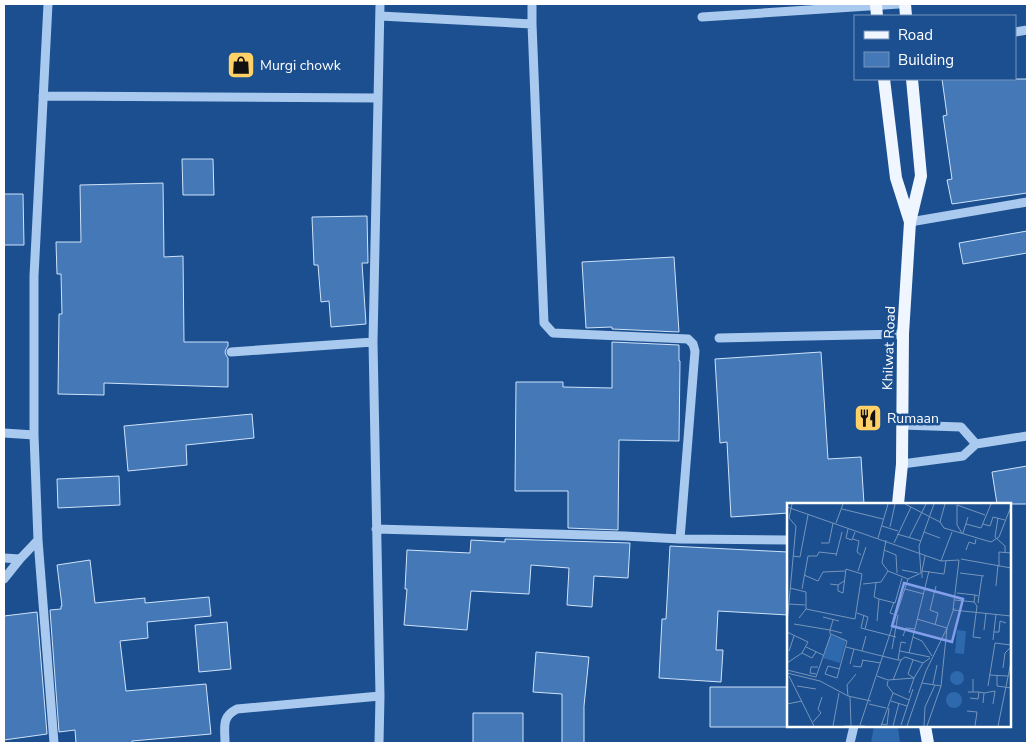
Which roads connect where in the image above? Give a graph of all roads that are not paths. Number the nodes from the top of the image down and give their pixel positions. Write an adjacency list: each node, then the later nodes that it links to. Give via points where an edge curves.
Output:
1 (48, 4): 11 (street)
2 (380, 4): 6 (street)
3 (532, 4): 8 (street)
4 (899, 4): 5 (street)
5 (876, 8): 7 (street)
6 (380, 16): 8 (street); 12 (street)
7 (702, 17)
8 (532, 24): 27 (street, via 544,323 553,334 688,339 693,344)
9 (884, 80): 14 (main road, Khilwat Road, via 896,178)
10 (912, 80): 14 (main road, Khilwat Road, via 921,176)
11 (43, 96): 12 (street); 21 (street, via 34,276)
12 (378, 98): 17 (street)
13 (1027, 202): 14 (street)
14 (910, 222): 15 (main road, Khilwat Road)
15 (903, 334): 16 (street); 19 (main road, Khilwat Road)
16 (719, 338)
17 (373, 342): 18 (street); 26 (street)
18 (231, 352)
19 (902, 425): 23 (street, via 961,427); 24 (main road, Khilwat Road)
20 (4, 433): 21 (street)
21 (34, 435): 28 (street)
22 (1027, 436): 23 (street)
23 (976, 444): 24 (street, via 964,456)
24 (902, 464): 25 (main road, Khilwat Road)
25 (898, 503)
26 (376, 529): 27 (street); 33 (street)
27 (680, 539): 29 (street)
28 (38, 540): 31 (street); 36 (street)
29 (787, 540)
30 (4, 558): 31 (street)
31 (20, 559): 32 (street)
32 (4, 579)
33 (380, 696): 37 (street, via 237,709 225,719); 38 (street)
34 (854, 727): 39 (street)
35 (925, 727): 40 (main road)
36 (54, 743)
37 (225, 743)
38 (379, 743)
39 (850, 743)
40 (928, 743)

